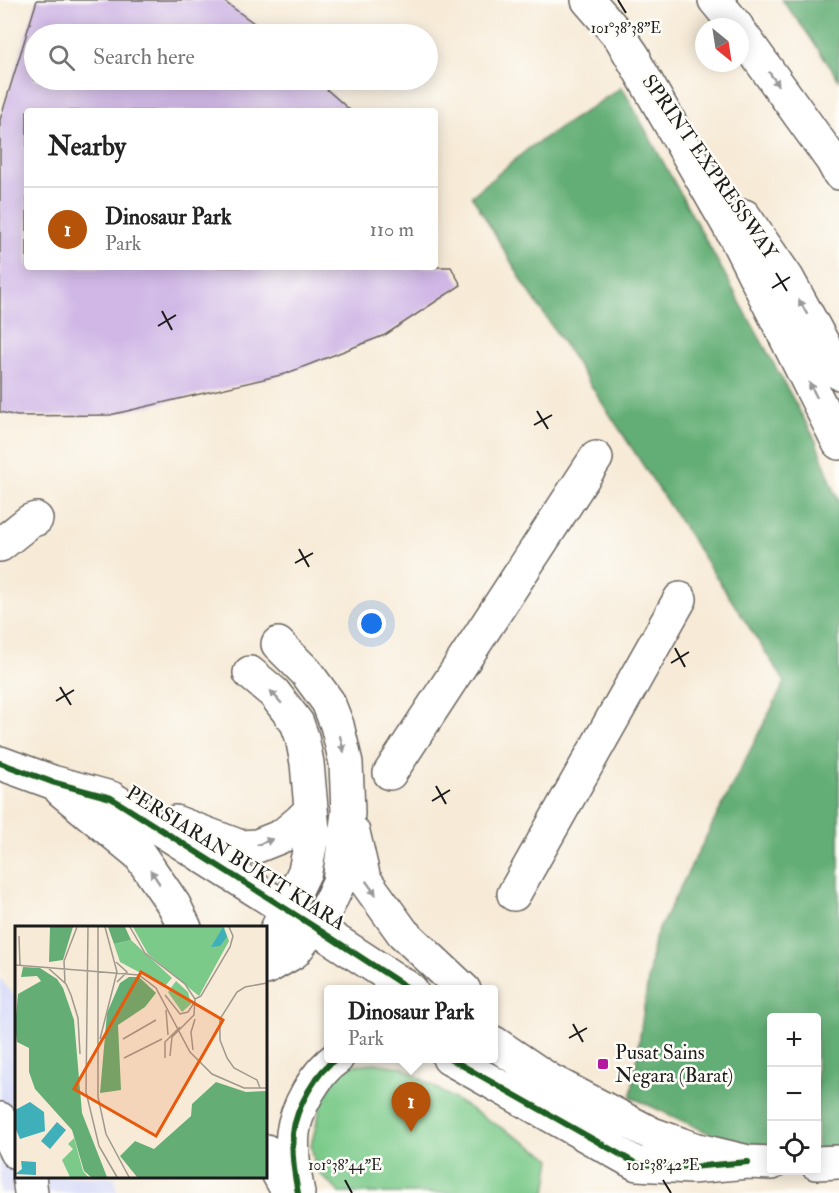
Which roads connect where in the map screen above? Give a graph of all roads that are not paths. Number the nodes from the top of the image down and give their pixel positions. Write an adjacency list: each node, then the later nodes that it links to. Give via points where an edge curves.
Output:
1 (588, 0): 4 (main road, SPRINT EXPRESSWAY)
2 (715, 0): 3 (main road)
3 (730, 18)
4 (621, 38): 7 (main road, SPRINT EXPRESSWAY, one-way to 4, via 787,278); 8 (main road, one-way to 4, via 736,238)
5 (749, 44): 6 (main road, one-way to 6)
6 (837, 166)
7 (839, 373)
8 (839, 443)
9 (596, 458): 18 (main road)
10 (36, 519): 11 (main road)
11 (0, 545)
12 (680, 599): 25 (main road)
13 (278, 644): 15 (main road)
14 (250, 673): 16 (main road, one-way to 14, via 274,693)
15 (328, 702): 16 (main road); 22 (main road, one-way to 22, via 346,763)
16 (297, 723): 21 (main road, via 307,763)
17 (0, 763): 19 (main road, PERSIARAN BUKIT KIARA)
18 (390, 773)
19 (51, 782): 20 (main road, PERSIARAN BUKIT KIARA); 27 (main road, one-way to 19, via 139,854)
20 (111, 798): 21 (main road, one-way to 21, via 241,847 257,846 282,836); 24 (main road, PERSIARAN BUKIT KIARA)
21 (311, 810): 23 (main road)
22 (348, 813): 26 (main road, via 339,882 327,908); 31 (main road, one-way to 31, via 364,879 403,933)
23 (310, 849): 24 (main road, via 286,870); 26 (main road)
24 (251, 886): 26 (main road, PERSIARAN BUKIT KIARA)
25 (514, 894)
26 (300, 918): 28 (main road, via 268,948); 29 (main road, via 294,952); 30 (main road, PERSIARAN BUKIT KIARA)
27 (184, 926)
28 (267, 954)
29 (267, 967)
30 (403, 985)
31 (459, 985)
32 (498, 1042): 38 (main road, via 549,1080 652,1134 694,1149)
33 (330, 1063): 46 (main road, via 305,1095 293,1131)
34 (456, 1063): 38 (main road, via 637,1164 691,1167)
35 (0, 1119): 36 (main road)
36 (15, 1150)
37 (267, 1153): 45 (main road)
38 (760, 1162)
39 (839, 1162): 40 (main road)
40 (821, 1163)
41 (29, 1178): 43 (main road)
42 (254, 1178): 44 (main road)
43 (31, 1193)
44 (269, 1193)
45 (289, 1193)
46 (298, 1193)

